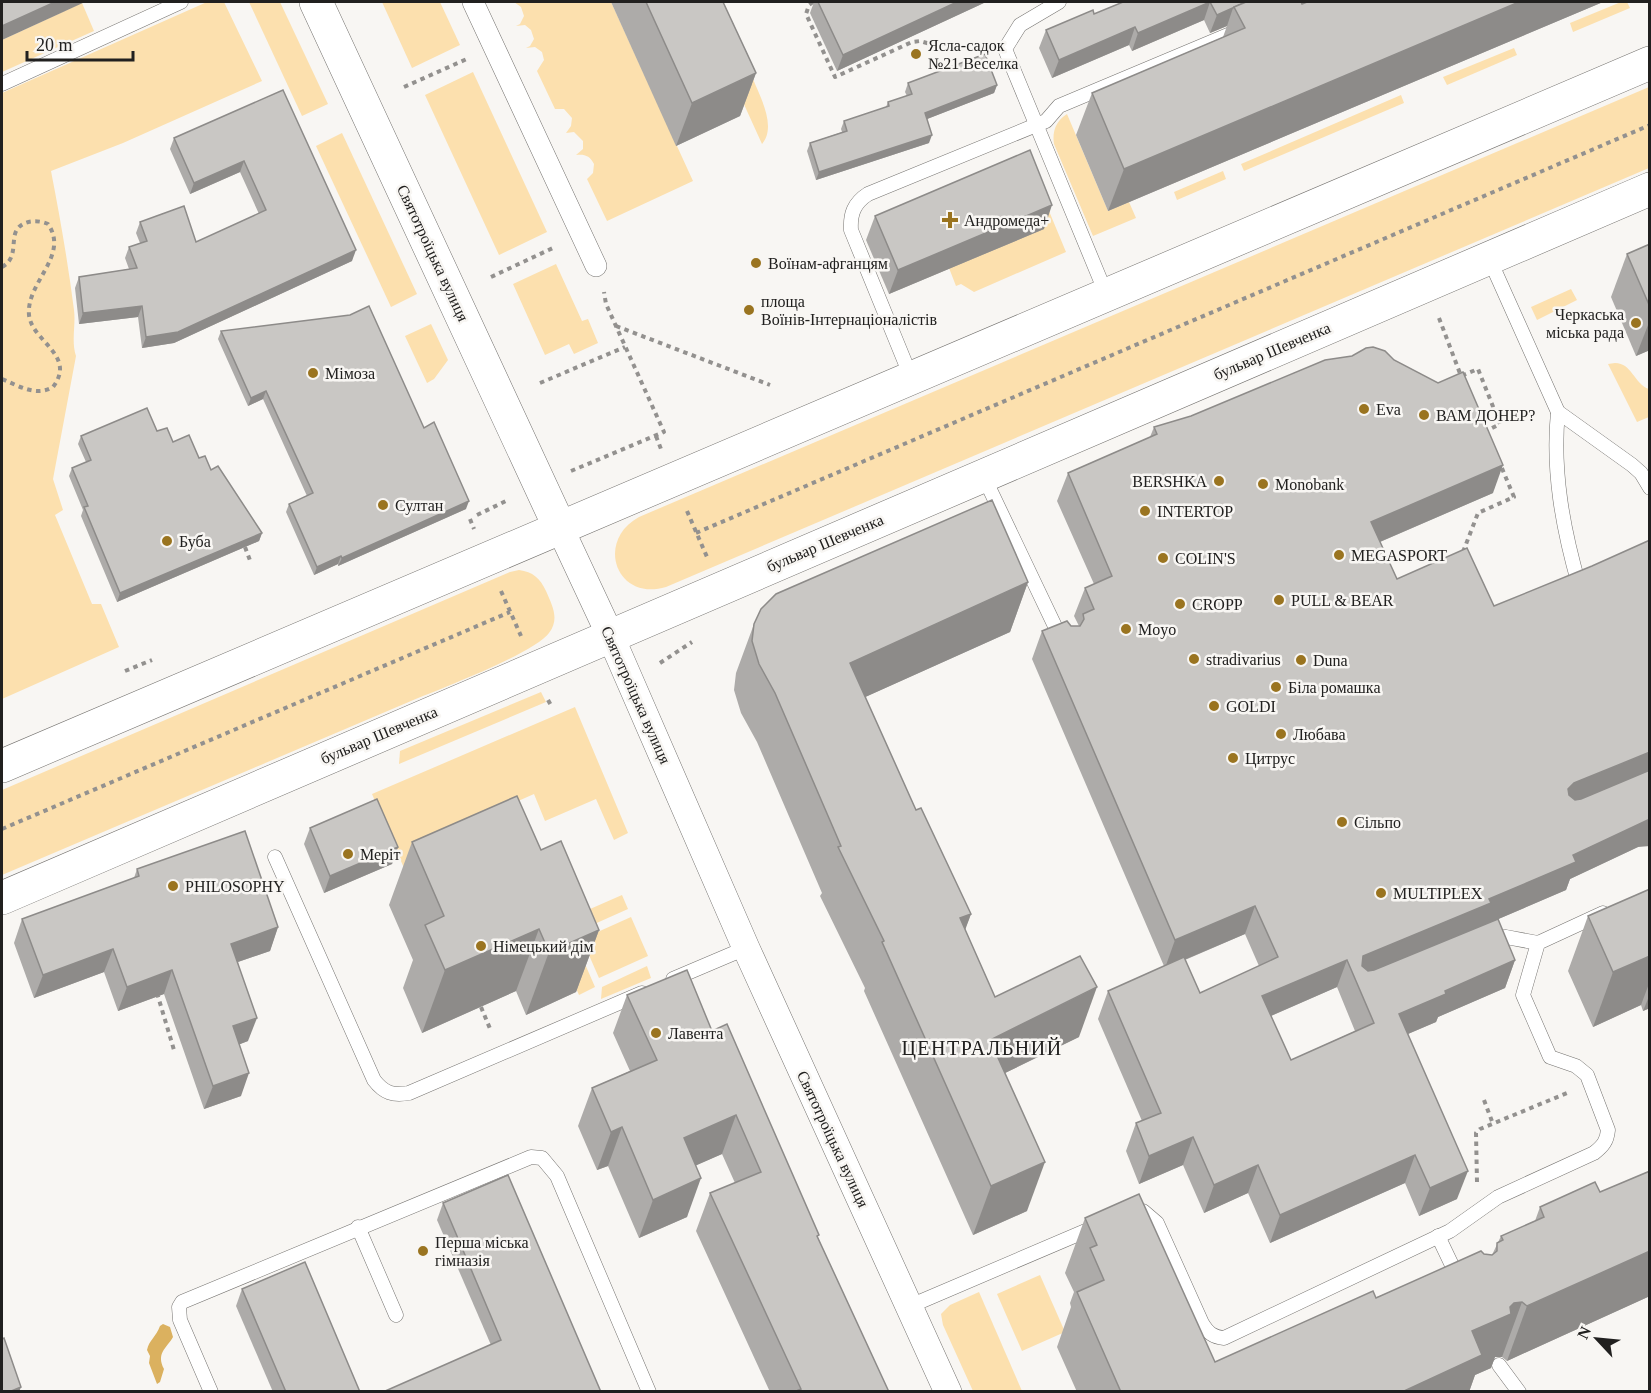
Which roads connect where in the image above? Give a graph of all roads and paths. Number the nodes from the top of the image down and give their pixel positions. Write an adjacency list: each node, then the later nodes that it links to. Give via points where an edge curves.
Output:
1 (181, 2): 12 (lane)
2 (316, 2): 40 (main road, Святотроїцька вулиця)
3 (473, 2): 9 (street)
4 (813, 2): 10 (path, via 806,14 835,77 920,40 941,47)
5 (1059, 2): 10 (lane, via 1020,25)
6 (1306, 2): 7 (lane)
7 (1273, 16)
8 (1251, 25): 14 (lane, via 1059,106 1049,119)
9 (495, 47): 13 (path); 17 (street)
10 (1005, 49): 14 (lane)
11 (1650, 63): 22 (main road)
12 (2, 84)
13 (404, 87)
14 (1037, 124): 22 (lane); 27 (lane, via 868,194 855,207 850,218 851,230)
15 (1650, 125): 41 (path)
16 (1650, 189): 18 (main road, бульвар Шевченка)
17 (584, 241): 19 (street); 21 (path, via 559,245)
18 (1489, 258): 31 (lane); 35 (main road, бульвар Шевченка)
19 (596, 266)
20 (2, 267): 28 (path, via 13,254 19,227 37,221 48,224 52,258 33,291 29,315 57,357 59,377 53,387 40,392)
21 (491, 277)
22 (1107, 296): 27 (main road)
23 (609, 312): 25 (path)
24 (1438, 317): 32 (path, via 1461,376 1478,369 1500,424)
25 (615, 326): 26 (path); 30 (path)
26 (625, 347): 29 (path); 34 (path, via 664,432)
27 (910, 377): 40 (main road)
28 (2, 379)
29 (540, 383)
30 (770, 385)
31 (1558, 412): 36 (lane, via 1641,472); 46 (lane, via 1555,444 1560,502)
32 (1486, 432)
33 (1500, 464): 44 (path, via 1514,497 1478,513)
34 (568, 473)
35 (983, 475): 49 (main road, бульвар Шевченка); 52 (lane)
36 (1650, 488)
37 (512, 499): 39 (path)
38 (685, 507): 41 (path)
39 (477, 515)
40 (560, 528): 49 (street, Святотроїцька вулиця); 56 (main road)
41 (696, 532): 43 (path)
42 (245, 548): 45 (path)
43 (708, 560)
44 (1460, 561)
45 (251, 563)
46 (1579, 585)
47 (499, 586): 48 (path)
48 (510, 612): 50 (path); 57 (path)
49 (610, 635): 59 (main road, бульвар Шевченка); 63 (street, Святотроїцька вулиця)
50 (522, 639)
51 (695, 640): 54 (path)
52 (1065, 645)
53 (152, 660): 55 (path)
54 (660, 663)
55 (125, 671)
56 (2, 766)
57 (2, 829)
58 (275, 856): 63 (lane, via 374,1080 389,1094 409,1093)
59 (2, 898)
60 (1619, 906): 62 (lane)
61 (1479, 940): 62 (lane, via 1506,937)
62 (1538, 943): 66 (lane, via 1522,995 1550,1057 1582,1069)
63 (746, 948): 73 (street, Святотроїцька вулиця)
64 (154, 984): 65 (path)
65 (174, 1050)
66 (1590, 1083): 68 (path); 69 (lane, via 1608,1130 1602,1147)
67 (1484, 1100): 68 (path)
68 (1493, 1124): 69 (path, via 1480,1129 1475,1137 1477,1185)
69 (1484, 1205): 71 (lane)
70 (358, 1227): 74 (lane); 76 (lane, via 182,1302 180,1320); 77 (lane, via 520,1160 542,1158 557,1176)
71 (1438, 1236): 72 (lane); 73 (lane, via 1224,1338 1207,1331 1156,1223 1143,1211 1112,1219)
72 (1464, 1290)
73 (910, 1306): 78 (street, Святотроїцька вулиця)
74 (396, 1315)
75 (1499, 1365): 79 (lane)
76 (211, 1392)
77 (649, 1392)
78 (948, 1392)
79 (1519, 1392)

